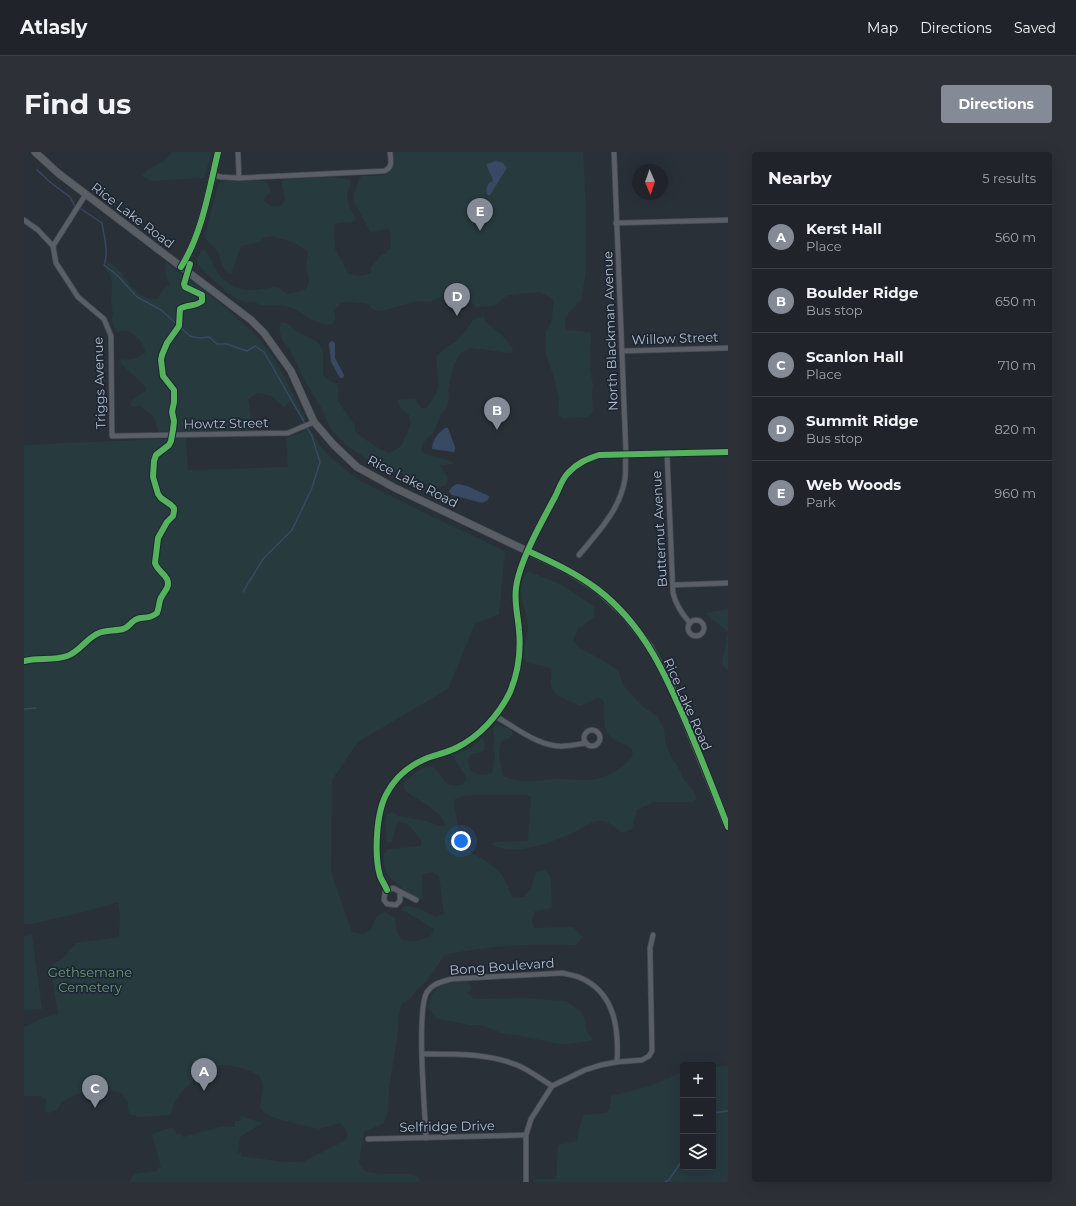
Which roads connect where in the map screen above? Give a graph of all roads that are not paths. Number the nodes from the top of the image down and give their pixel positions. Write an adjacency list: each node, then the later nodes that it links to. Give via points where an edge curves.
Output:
1 (35, 152): 8 (main road, Rice Lake Road)
2 (218, 152): 6 (main road)
3 (238, 152): 7 (street)
4 (390, 152): 7 (street, via 391,163 388,170 384,171)
5 (614, 152): 11 (street, North Blackman Avenue)
6 (213, 175): 7 (street, via 221,178); 13 (main road, via 195,239)
7 (239, 178)
8 (86, 194): 12 (street); 13 (main road, Rice Lake Road)
9 (24, 220): 12 (street)
10 (728, 220): 11 (street)
11 (616, 223): 15 (street, North Blackman Avenue)
12 (53, 246): 17 (street, Triggs Avenue, via 56,263 78,297 104,319 110,336)
13 (181, 267): 16 (main road, Rice Lake Road, via 251,320 264,333 291,371)
14 (728, 348): 15 (street, Willow Street)
15 (622, 351): 20 (street, North Blackman Avenue)
16 (314, 422): 17 (street, Howtz Street, via 288,433); 21 (main road, Rice Lake Road, via 358,467 395,488)
17 (112, 436)
18 (728, 452): 19 (street)
19 (667, 453): 20 (street); 24 (street, Butternut Avenue)
20 (626, 454): 21 (street, via 599,455 572,469 566,475); 22 (street, North Blackman Avenue, via 625,479 616,508)
21 (528, 551): 26 (street, via 516,588 520,640 517,671 509,693); 28 (main road, Rice Lake Road, via 568,570 597,590 625,615 650,647 671,686)
22 (579, 555)
23 (728, 583): 24 (street)
24 (673, 585): 25 (street, Butternut Avenue, via 679,611)
25 (690, 623)
26 (496, 716): 27 (street, via 548,745 563,747); 29 (street, via 457,748 413,765 390,787 380,809 377,832 380,876)
27 (586, 743)
28 (728, 827)
29 (387, 890): 30 (street, via 396,888); 30 (street, via 384,900 390,906 398,904)
30 (400, 892): 31 (street)
31 (416, 900)
32 (653, 935): 34 (street, via 650,948 652,1051 642,1060)
33 (422, 1054): 34 (street, Bong Boulevard, via 423,1005 427,992 434,984 451,979 563,973 593,985 609,1002 617,1028); 35 (street, via 494,1058 518,1065); 37 (street, Bong Boulevard)
34 (617, 1062): 35 (street, via 585,1070)
35 (552, 1086): 36 (street, via 531,1119)
36 (526, 1135): 37 (street, Selfridge Drive); 39 (street)
37 (426, 1138): 38 (street, Selfridge Drive)
38 (368, 1139)
39 (526, 1182)

